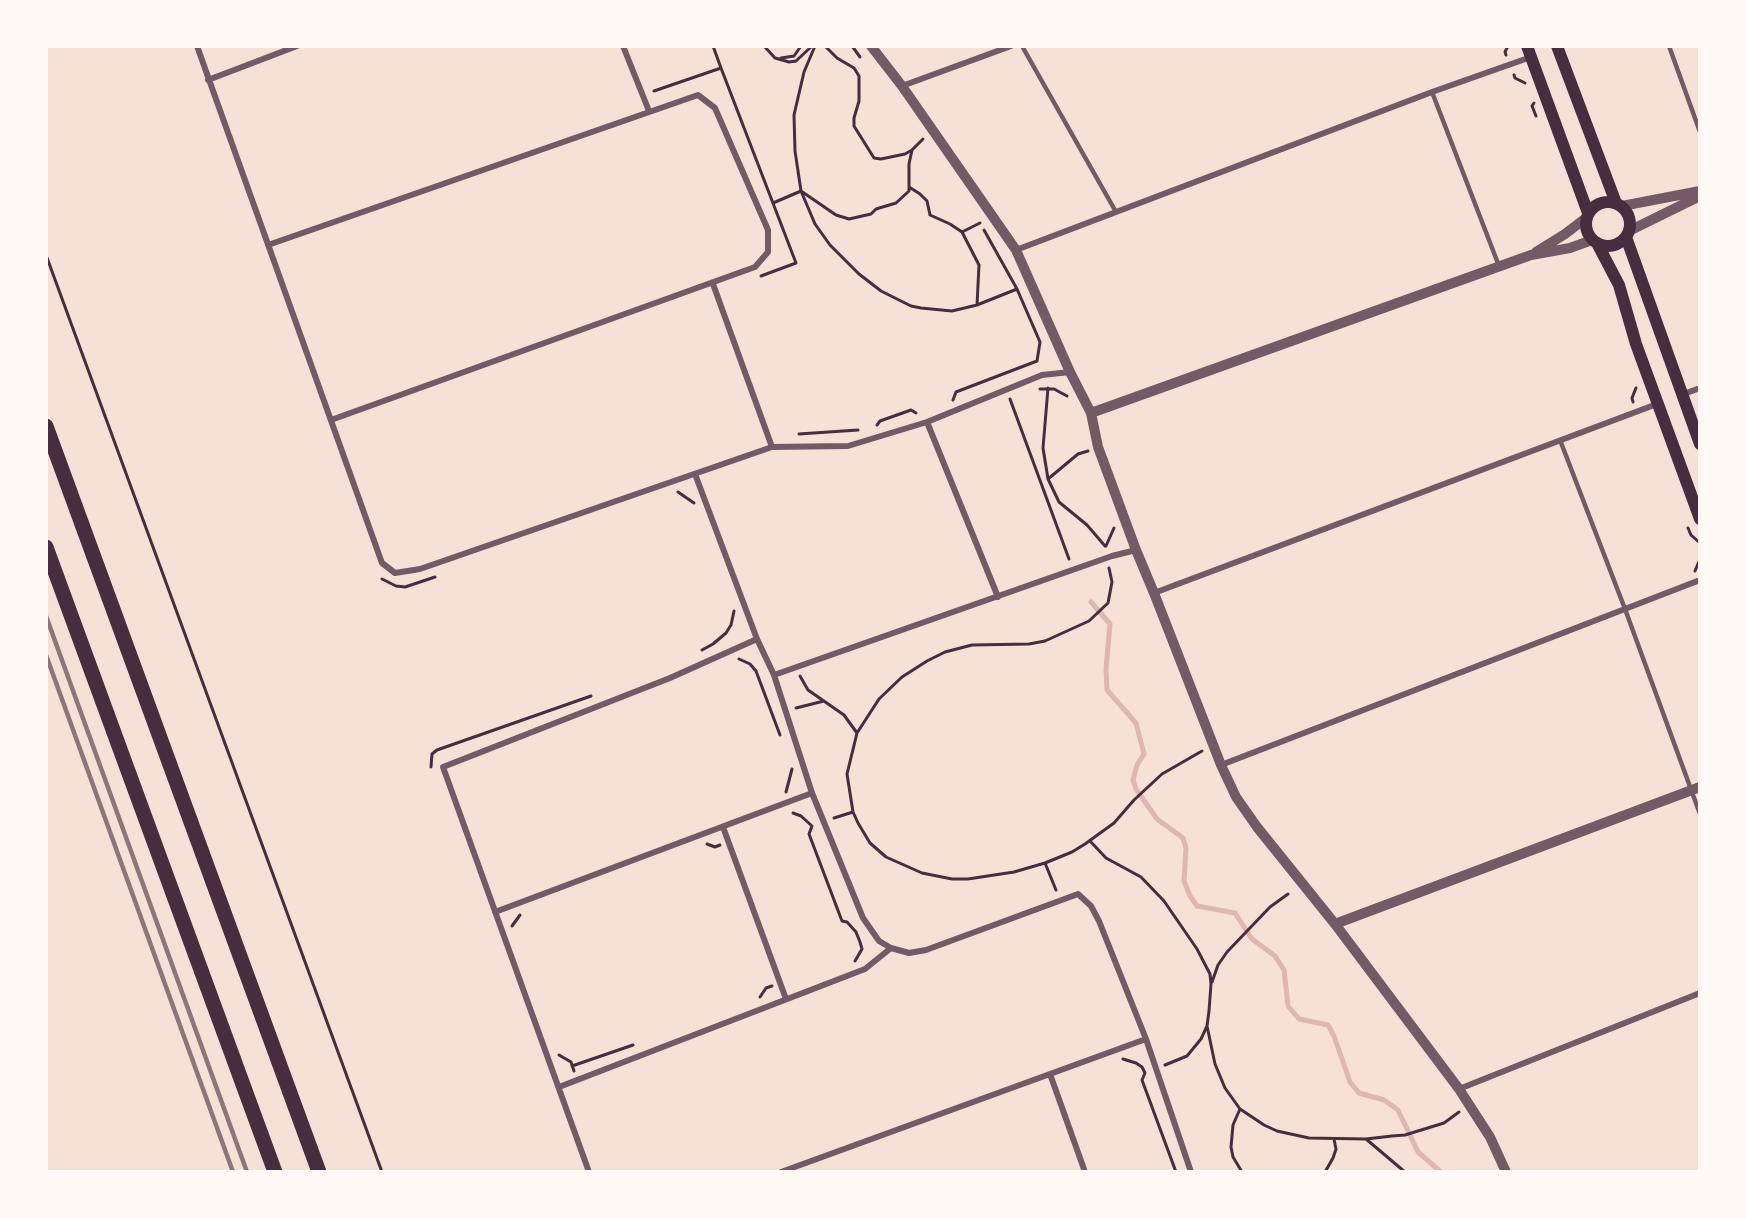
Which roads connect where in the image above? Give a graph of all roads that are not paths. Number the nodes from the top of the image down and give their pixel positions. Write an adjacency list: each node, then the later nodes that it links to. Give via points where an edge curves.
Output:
1 (196, 46): 10 (street)
2 (297, 46): 10 (street)
3 (623, 46): 13 (street)
4 (870, 46): 11 (street)
5 (1011, 46): 11 (street)
6 (1022, 46): 18 (lane)
7 (1557, 46): 17 (main road)
8 (1669, 46): 14 (lane)
9 (1529, 52): 12 (street, via 1510,64); 19 (main road)
10 (208, 80): 22 (street)
11 (902, 86): 23 (street)
12 (1432, 92): 18 (street); 25 (lane)
13 (649, 111): 22 (street); 26 (street, via 698,95 716,108 768,230 768,252 755,267)
14 (1700, 132)
15 (1700, 191): 17 (street)
16 (1700, 196): 20 (street)
17 (1619, 205): 19 (main road, via 1597,204); 20 (main road, via 1629,217)
18 (1116, 212): 23 (street)
19 (1587, 215): 21 (main road, via 1586,230); 24 (street)
20 (1628, 234): 21 (main road, via 1617,245); 29 (main road)
21 (1595, 243): 24 (street); 30 (main road, via 1619,285)
22 (268, 245): 32 (street)
23 (1016, 250): 27 (street)
24 (1531, 255): 25 (street)
25 (1499, 266): 31 (street)
26 (713, 284): 32 (street); 37 (street)
27 (1070, 372): 31 (street); 33 (street, via 1042,375)
28 (1700, 388): 29 (street)
29 (1680, 395): 36 (main road)
30 (1657, 404): 35 (street); 39 (main road)
31 (1090, 413): 41 (street, via 1098,447)
32 (331, 420): 38 (street, via 382,563 395,573 420,569)
33 (927, 422): 37 (street, via 848,446); 44 (street)
34 (46, 426): 63 (main road)
35 (1560, 440): 43 (street); 45 (lane)
36 (1700, 444)
37 (772, 447): 38 (street)
38 (695, 474): 46 (street)
39 (1700, 519)
40 (46, 547): 62 (main road)
41 (1136, 550): 43 (street); 44 (street)
42 (1700, 580): 45 (street)
43 (1154, 592): 48 (street)
44 (998, 597): 47 (street)
45 (1625, 609): 48 (street); 49 (lane)
46 (757, 639): 47 (street); 53 (street, via 670,678 443,766)
47 (774, 675): 50 (street)
48 (1221, 765): 54 (street, via 1236,797 1257,827)
49 (1695, 788): 51 (lane); 54 (street)
50 (812, 793): 52 (street); 55 (street, via 863,918 879,941)
51 (1700, 814)
52 (723, 826): 53 (street); 57 (street)
53 (495, 912): 60 (street)
54 (1335, 924): 61 (street)
55 (891, 948): 57 (street, via 865,969); 58 (street, via 909,953 926,950 1078,894 1099,921)
56 (1700, 993): 61 (street)
57 (786, 999): 60 (street)
58 (1146, 1039): 59 (street); 67 (street)
59 (1050, 1074): 65 (street); 66 (street)
60 (559, 1087): 64 (street)
61 (1459, 1089): 68 (street, via 1490,1137)
62 (275, 1172)
63 (320, 1172)
64 (589, 1172)
65 (782, 1172)
66 (1085, 1172)
67 (1191, 1172)
68 (1506, 1172)

